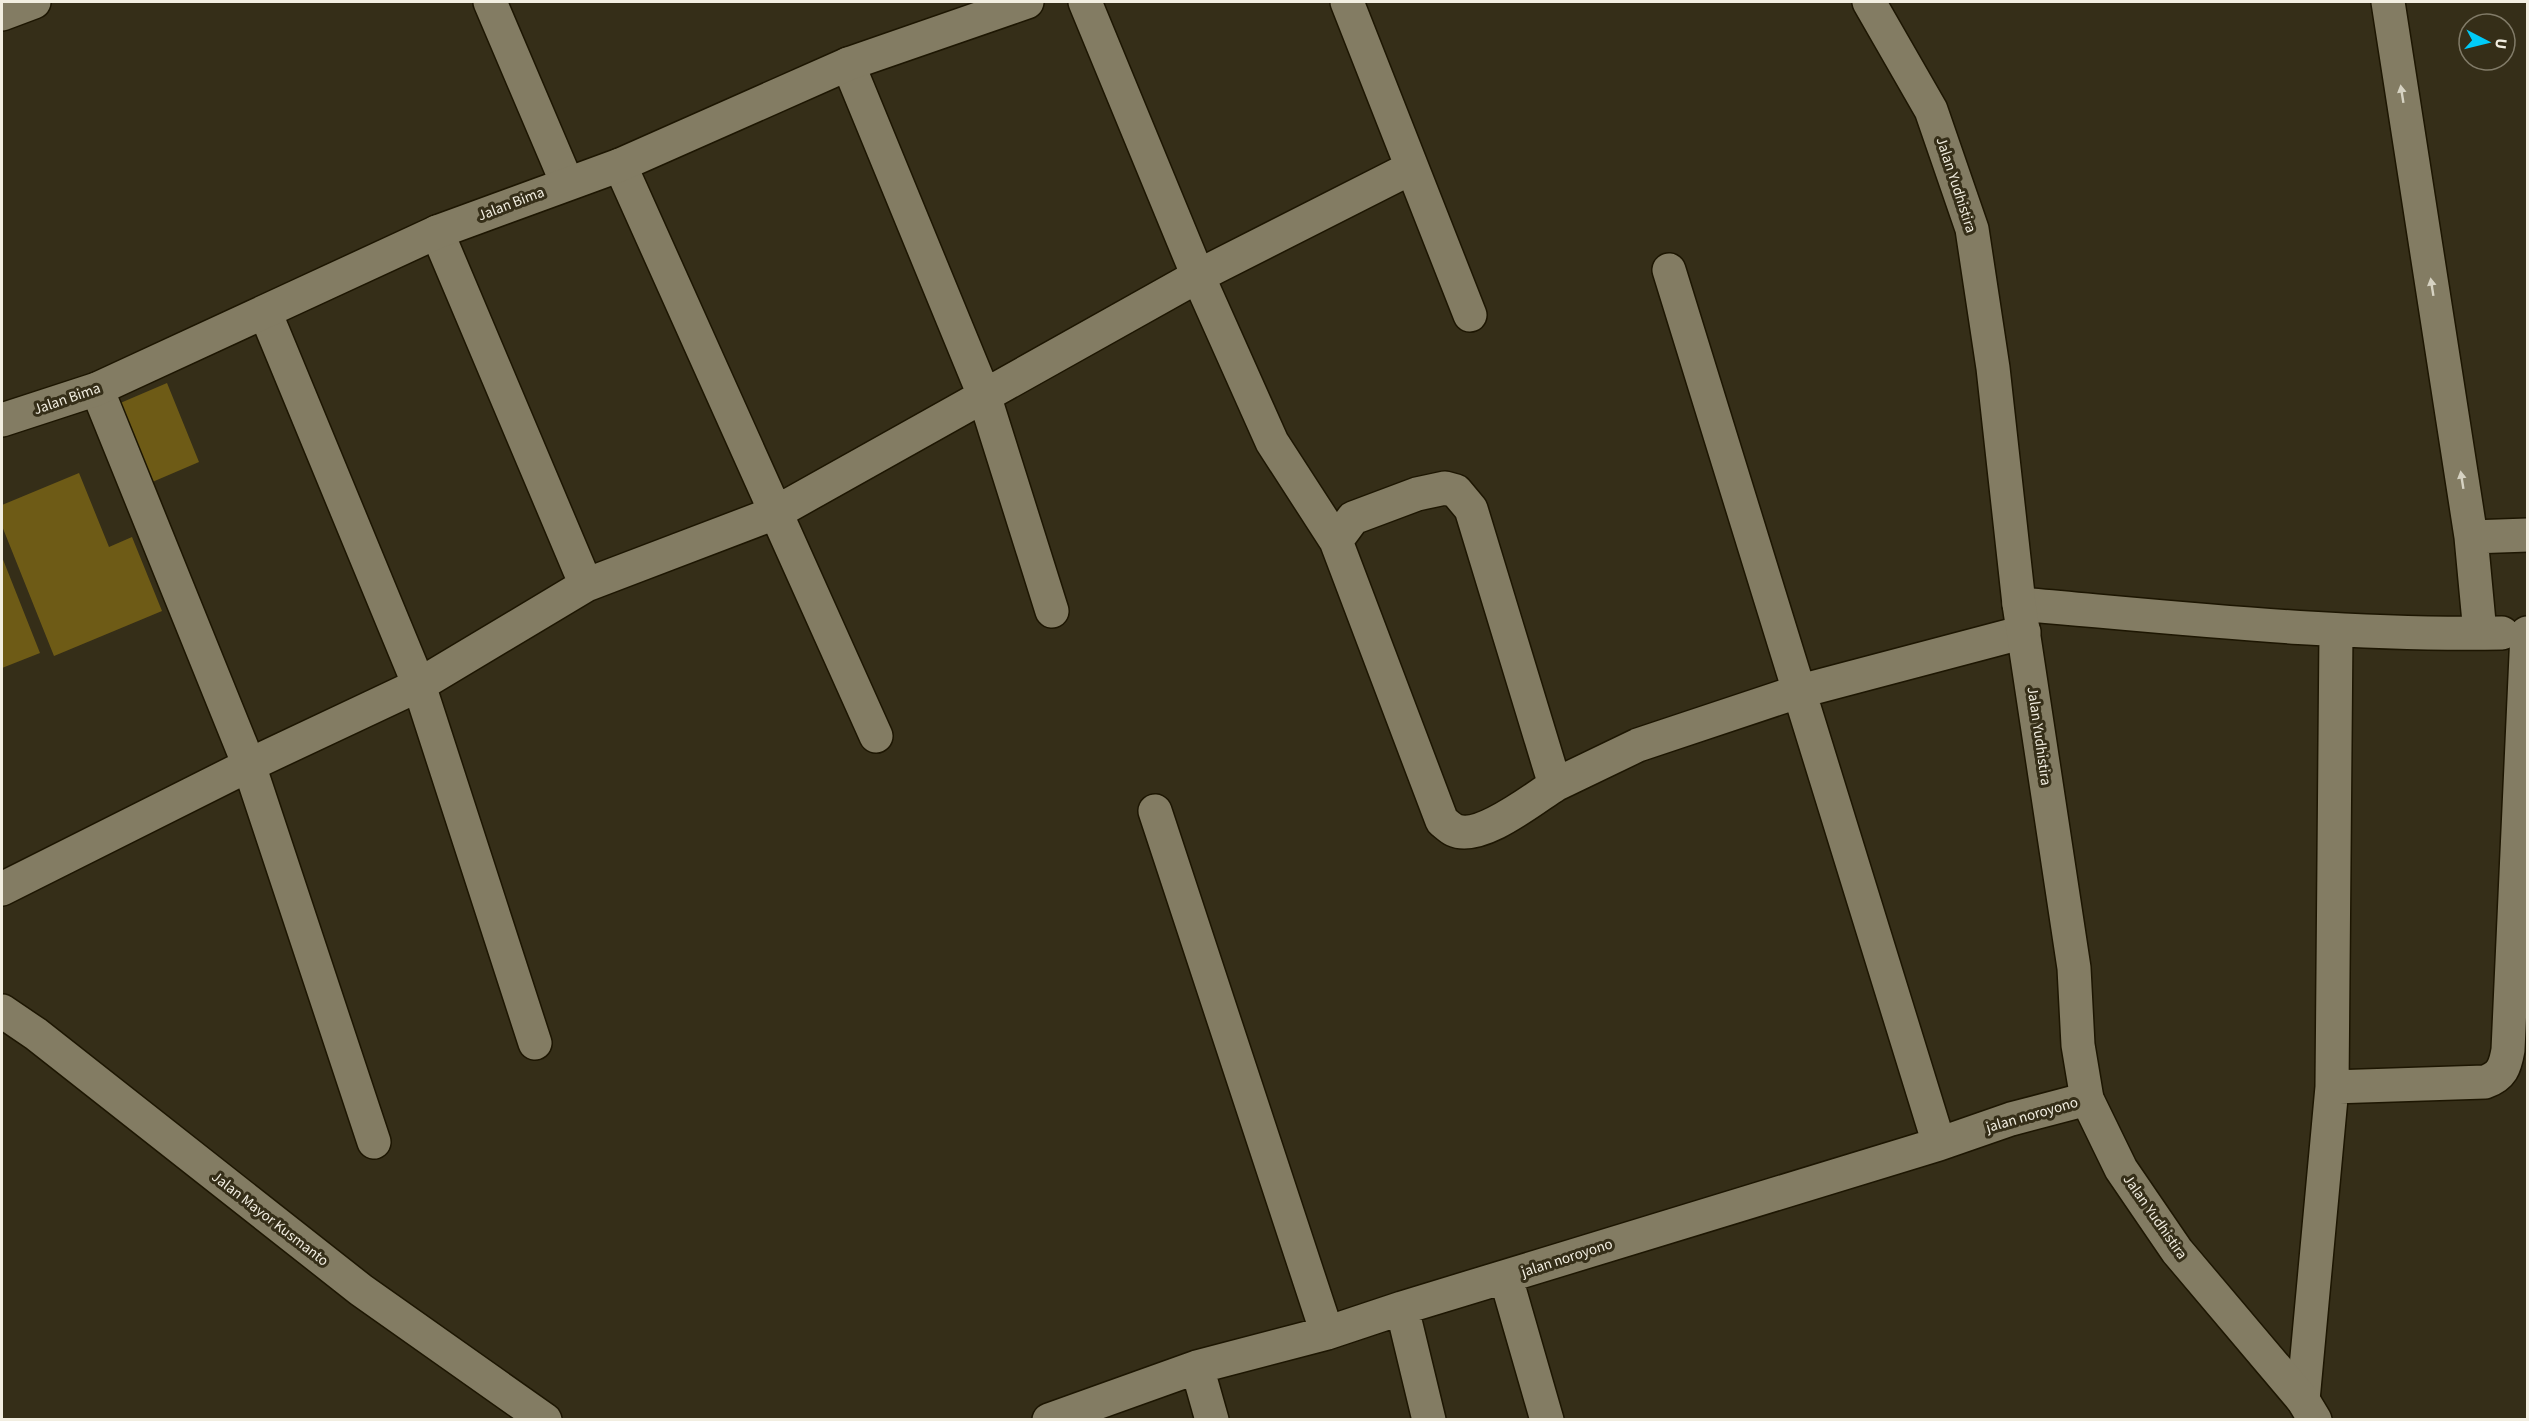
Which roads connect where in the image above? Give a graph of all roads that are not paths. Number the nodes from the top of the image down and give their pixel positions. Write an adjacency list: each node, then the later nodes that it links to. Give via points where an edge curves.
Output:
1 (34, 2): 8 (street)
2 (490, 2): 12 (street)
3 (1027, 2): 9 (street, Jalan Bima)
4 (1085, 2): 15 (street)
5 (1347, 2): 11 (street)
6 (1869, 2): 27 (street, Jalan Yudhistira, via 1931,110 1972,229 1993,368)
7 (2388, 2): 23 (street, one-way to 7)
8 (2, 14)
9 (848, 64): 10 (street, Jalan Bima); 19 (street)
10 (620, 165): 12 (street, Jalan Bima); 21 (street)
11 (1411, 168): 15 (street); 17 (street)
12 (567, 183): 13 (street, Jalan Bima)
13 (437, 232): 16 (street, Jalan Bima); 25 (street)
14 (1669, 270): 32 (street)
15 (1198, 276): 19 (street); 24 (street, via 1272,442)
16 (265, 312): 18 (street, Jalan Bima); 31 (street)
17 (1470, 315)
18 (97, 389): 20 (street, Jalan Bima); 34 (street)
19 (984, 396): 21 (street); 26 (street)
20 (2, 420)
21 (775, 513): 25 (street); 33 (street)
22 (2528, 535): 23 (street)
23 (2471, 537): 29 (street)
24 (1336, 542): 35 (street, via 1442,821 1454,831 1486,828); 35 (street, via 1353,518 1417,494 1445,488 1456,491 1471,509)
25 (586, 585): 31 (street)
26 (1052, 611)
27 (2022, 618): 28 (street); 32 (street); 41 (street, Jalan Yudhistira, via 2074,968 2078,1046)
28 (2336, 630): 29 (street); 40 (street)
29 (2480, 633): 30 (street)
30 (2527, 633): 40 (street, via 2505,1067 2497,1078 2485,1082)
31 (419, 685): 34 (street); 39 (street)
32 (1797, 692): 35 (street, via 1638,745); 43 (street)
33 (876, 736)
34 (249, 765): 37 (street); 42 (street)
35 (1555, 785)
36 (1155, 811): 46 (street)
37 (2, 889)
38 (2, 1011): 49 (street, Jalan Mayor Kusmanto, via 361,1290)
39 (535, 1043)
40 (2332, 1087): 48 (street)
41 (2087, 1099): 43 (street, jalan noroyono); 48 (street, Jalan Yudhistira, via 2121,1169 2176,1251)
42 (374, 1142)
43 (1939, 1144): 44 (street, jalan noroyono)
44 (1506, 1278): 45 (street, jalan noroyono); 53 (street)
45 (1401, 1308): 46 (street, jalan noroyono); 52 (street)
46 (1327, 1333): 47 (street, jalan noroyono)
47 (1197, 1367): 50 (street, jalan noroyono); 51 (street)
48 (2309, 1410)
49 (545, 1419)
50 (1049, 1419)
51 (1212, 1419)
52 (1429, 1419)
53 (1547, 1419)

